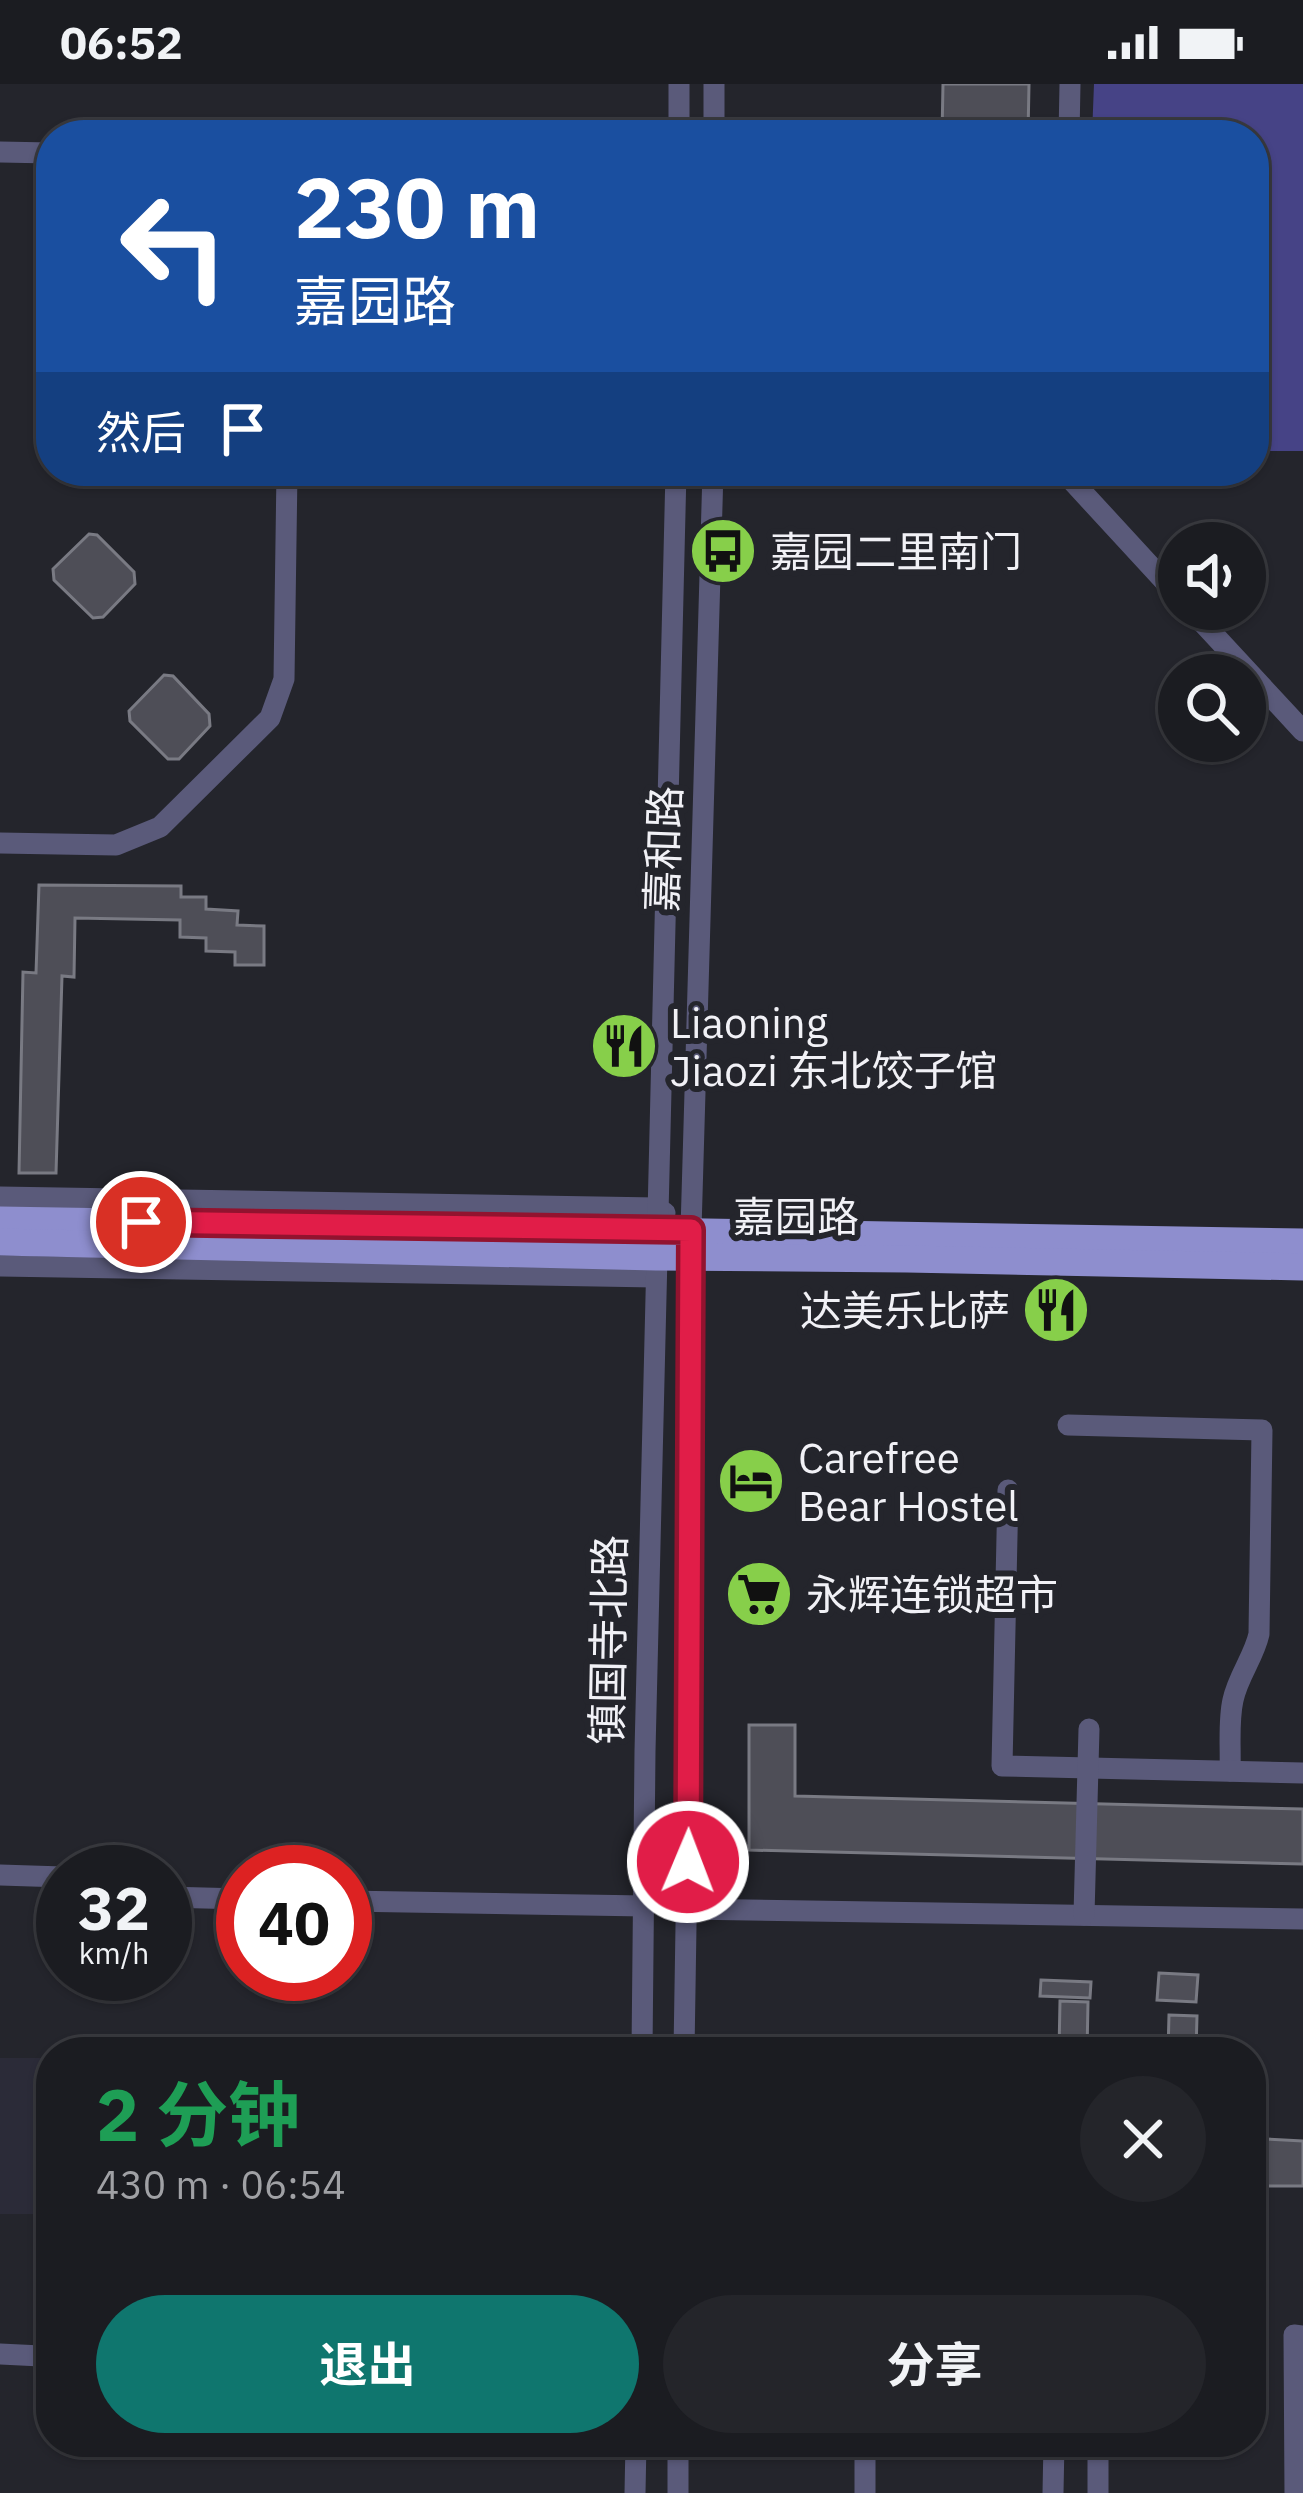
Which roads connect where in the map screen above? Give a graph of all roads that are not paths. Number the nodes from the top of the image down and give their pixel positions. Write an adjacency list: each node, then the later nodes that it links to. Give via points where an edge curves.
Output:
1 (679, 84): 4 (street)
2 (714, 84): 5 (street)
3 (1070, 84): 6 (street)
4 (679, 120)
5 (714, 120)
6 (1069, 120)
7 (0, 152): 8 (street)
8 (36, 153)
9 (287, 486): 16 (street, via 284,679 270,718 160,827 116,845)
10 (676, 486): 20 (street, 嘉和路)
11 (713, 486): 22 (street, 嘉和路)
12 (1077, 486): 13 (street)
13 (1158, 574)
14 (1210, 630): 15 (street)
15 (1303, 730)
16 (0, 843)
17 (0, 1197): 20 (street)
18 (0, 1220): 20 (main road)
19 (0, 1242): 20 (main road)
20 (656, 1243): 22 (main road); 23 (street); 34 (street, 镇国寺北路)
21 (1303, 1243): 22 (main road, 嘉园路)
22 (691, 1244): 24 (main road, 嘉园路, via 927,1259); 35 (street, 镇国寺北路)
23 (0, 1266)
24 (1303, 1267)
25 (1068, 1425): 29 (street, via 1262,1430 1259,1634 1232,1701 1239,1733)
26 (1008, 1490): 28 (street, via 1002,1766)
27 (1089, 1729): 28 (street)
28 (1088, 1767): 29 (street); 36 (street)
29 (1230, 1771): 30 (street)
30 (1303, 1773)
31 (0, 1875): 32 (street)
32 (36, 1876)
33 (372, 1901): 34 (street)
34 (645, 1906): 38 (street, 镇国寺北路)
35 (687, 1909): 36 (street); 39 (street, 镇国寺北路)
36 (1084, 1915): 37 (street)
37 (1303, 1918)
38 (642, 2037)
39 (684, 2037)
40 (1303, 2336): 43 (street, via 1294,2335)
41 (0, 2354): 42 (street)
42 (36, 2356)
43 (1299, 2442): 54 (street)
44 (636, 2457): 49 (street)
45 (678, 2457): 50 (street)
46 (866, 2457): 51 (street)
47 (1054, 2457): 52 (street)
48 (1098, 2457): 53 (street)
49 (635, 2493)
50 (678, 2493)
51 (865, 2493)
52 (1053, 2493)
53 (1098, 2493)
54 (1295, 2493)

